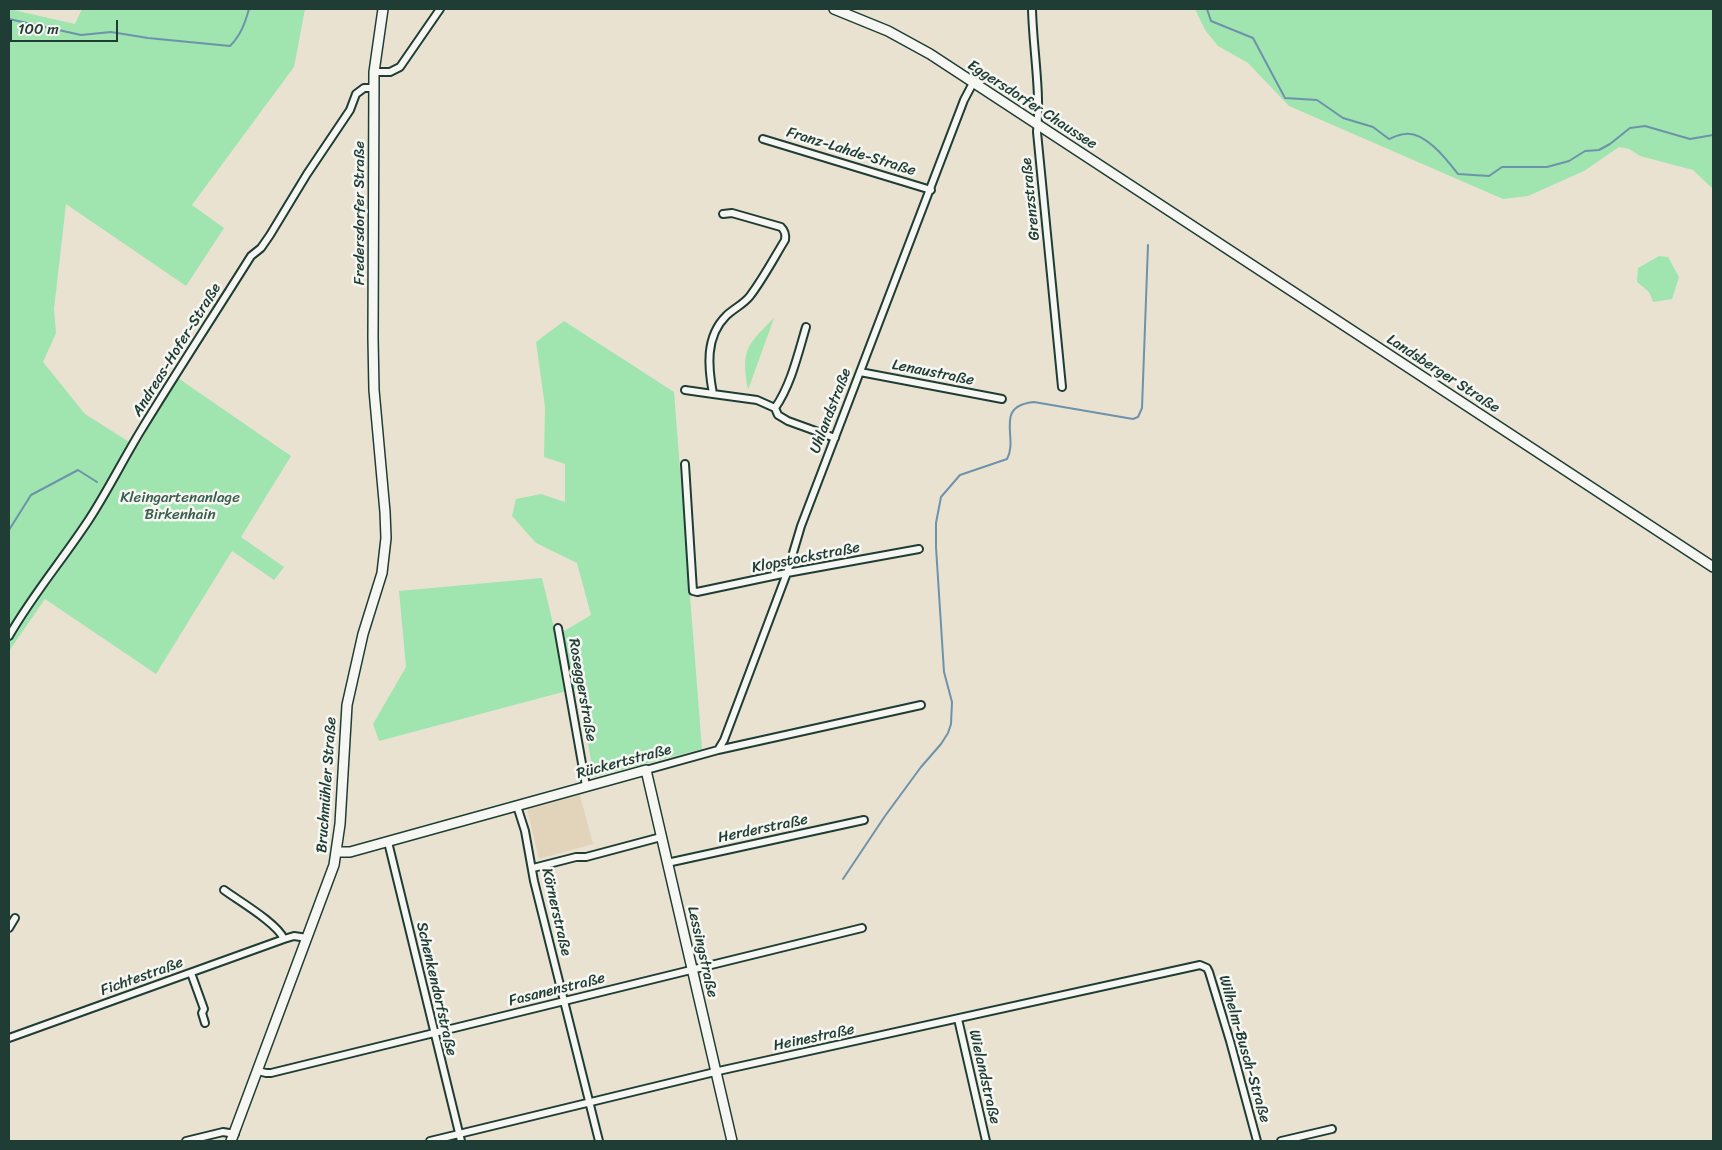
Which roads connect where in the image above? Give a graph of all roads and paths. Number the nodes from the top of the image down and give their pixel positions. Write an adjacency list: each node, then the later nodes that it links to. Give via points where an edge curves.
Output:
1 (383, 9): 5 (street, Fredersdorfer Straße)
2 (440, 9): 5 (street, via 400,66 390,72)
3 (834, 9): 6 (street, Eggersdorfer Chaussee, via 919,47)
4 (1032, 9): 8 (street, Grenzstraße, via 1039,93)
5 (374, 72): 7 (street, Fredersdorfer Straße)
6 (973, 83): 8 (street, Eggersdorfer Chaussee); 10 (street, Uhlandstraße)
7 (374, 88): 20 (street, Fredersdorfer Straße, via 373,338); 27 (street, Andreas-Hofer-Straße, via 364,88 356,94 350,110 306,174 270,235 251,256 90,518)
8 (1038, 125): 11 (street, Eggersdorfer Chaussee); 15 (street, Grenzstraße)
9 (763, 139): 10 (street, Franz-Lahde-Straße)
10 (931, 190): 14 (street, Uhlandstraße)
11 (1158, 204): 24 (street, Landsberger Straße)
12 (723, 214): 17 (street, via 732,213 781,227 786,240 749,298 726,316 716,331 709,369)
13 (806, 328): 19 (street, via 795,364)
14 (860, 372): 18 (street, Lenaustraße); 21 (street, Uhlandstraße)
15 (1062, 387)
16 (685, 390): 17 (street)
17 (713, 394): 19 (street, via 757,400)
18 (1002, 399)
19 (775, 408): 21 (street, via 778,415 788,421)
20 (377, 417): 36 (street, Bruchmühler Straße, via 386,538 382,573 363,634 347,704)
21 (835, 438): 25 (street, Uhlandstraße, via 801,526)
22 (685, 464): 25 (street, Klopstockstraße, via 693,591)
23 (920, 549): 25 (street, Klopstockstraße)
24 (1713, 567)
25 (787, 573): 29 (street, Uhlandstraße)
26 (558, 628): 31 (street, Roseggerstraße)
27 (9, 636)
28 (921, 705): 29 (street, Rückertstraße)
29 (718, 750): 30 (street, Rückertstraße)
30 (646, 770): 31 (street, Rückertstraße); 34 (street, Lessingstraße)
31 (586, 786): 32 (street, Rückertstraße)
32 (517, 806): 35 (street, Rückertstraße); 38 (street, Körnerstraße)
33 (864, 820): 37 (street, Herderstraße)
34 (661, 837): 37 (street, Lessingstraße); 38 (street)
35 (388, 842): 36 (street, Rückertstraße, via 350,852); 51 (street, Schenkendorfstraße)
36 (337, 852): 44 (street, Bruchmühler Straße)
37 (668, 863): 46 (street, Lessingstraße)
38 (533, 868): 48 (street, Körnerstraße)
39 (224, 890): 43 (street, via 282,932)
40 (15, 918): 41 (street)
41 (9, 928)
42 (862, 928): 46 (street, Fasanenstraße)
43 (284, 938): 44 (street, Fichtestraße); 47 (street, Fichtestraße)
44 (307, 938): 53 (street, Bruchmühler Straße)
45 (1204, 966): 49 (street, Heinestraße); 64 (street, Wilhelm-Busch-Straße, via 1209,972 1225,1024)
46 (692, 969): 48 (street, Fasanenstraße); 54 (street, Lessingstraße)
47 (191, 973): 50 (street, via 204,1009); 52 (street, Fichtestraße)
48 (564, 1001): 51 (street, Fasanenstraße); 55 (street, Körnerstraße)
49 (958, 1019): 54 (street, Heinestraße); 63 (street, Wielandstraße)
50 (205, 1023)
51 (434, 1033): 53 (street, Fasanenstraße, via 271,1072); 58 (street, Schenkendorfstraße)
52 (9, 1038)
53 (258, 1071): 57 (street, Bruchmühler Straße)
54 (716, 1072): 55 (street, Heinestraße); 62 (street, Lessingstraße)
55 (590, 1102): 58 (street, Heinestraße); 61 (street, Körnerstraße)
56 (1332, 1129): 65 (street)
57 (233, 1138): 59 (street, via 222,1132)
58 (460, 1138): 60 (street, Heinestraße)
59 (186, 1141)
60 (430, 1141)
61 (599, 1141)
62 (732, 1141)
63 (986, 1141)
64 (1257, 1141)
65 (1281, 1141)

